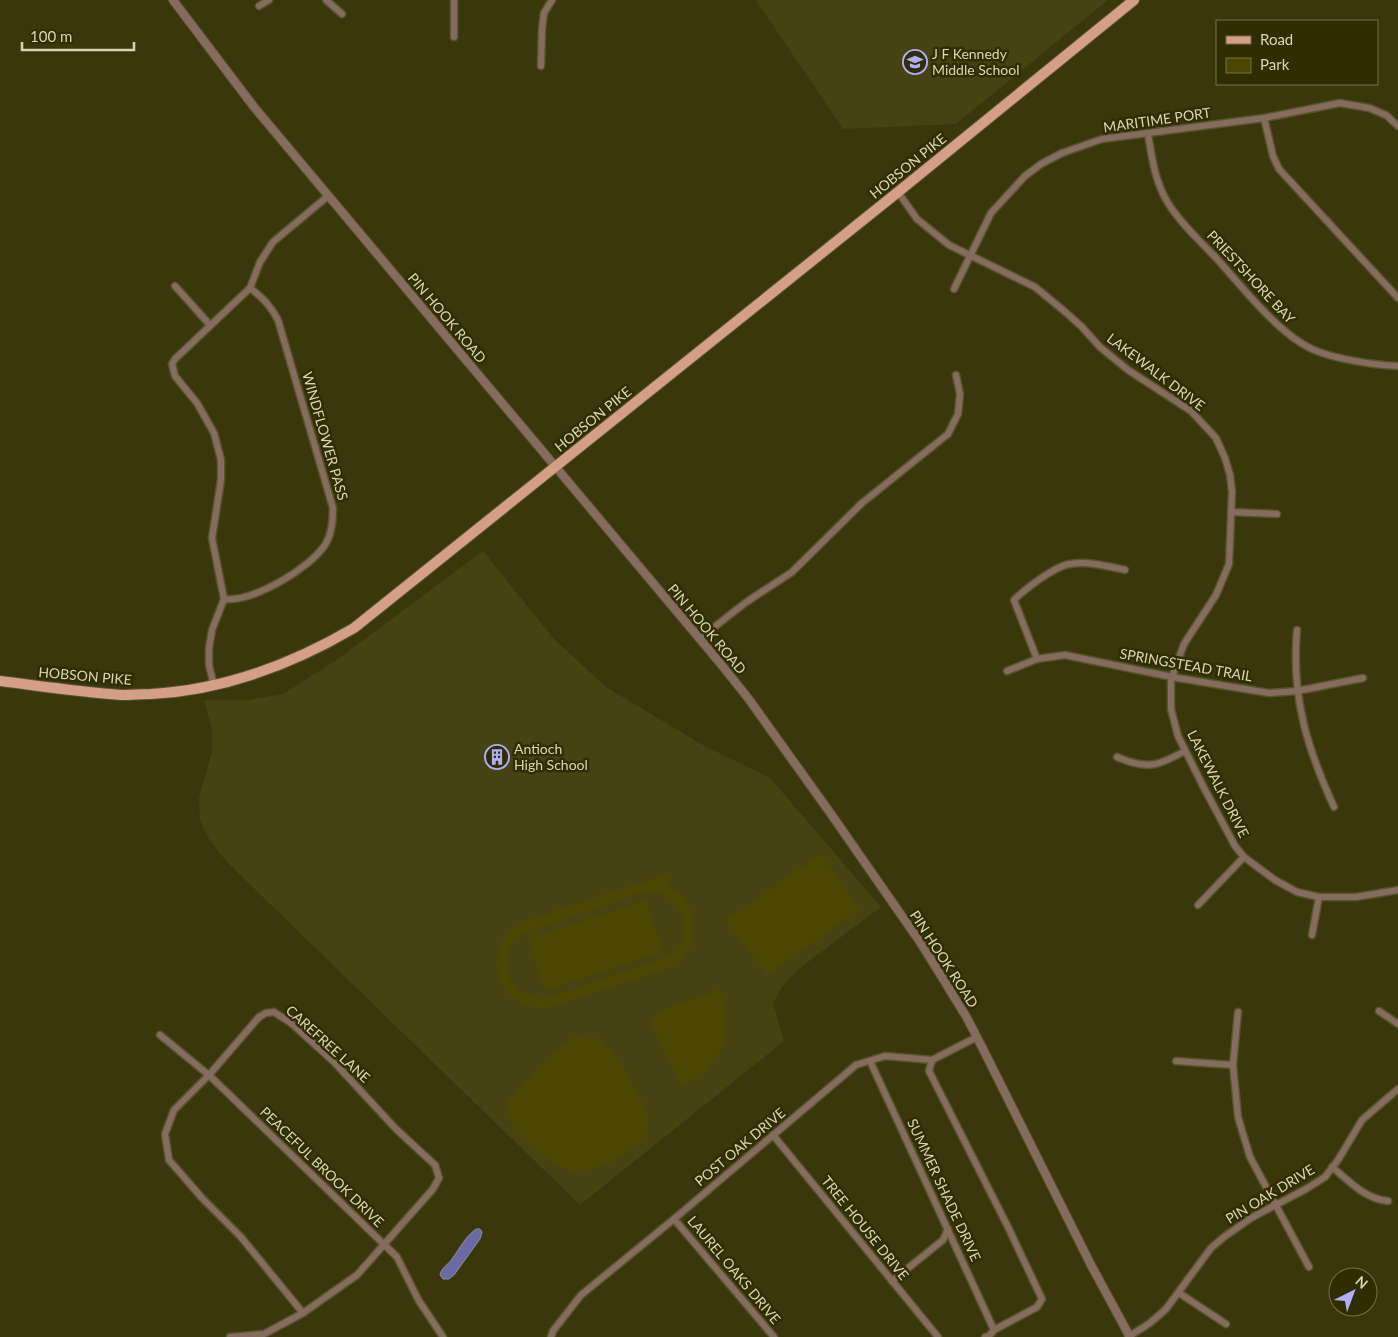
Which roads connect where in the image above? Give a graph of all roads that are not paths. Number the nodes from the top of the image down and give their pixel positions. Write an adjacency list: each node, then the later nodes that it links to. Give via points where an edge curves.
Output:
1 (172, 0): 15 (street, PIN HOOK ROAD)
2 (270, 0): 7 (street)
3 (326, 0): 8 (street)
4 (454, 0): 9 (street)
5 (552, 0): 10 (street, via 544,13)
6 (1134, 0): 14 (main road, HOBSON PIKE)
7 (259, 6)
8 (342, 14)
9 (454, 37)
10 (541, 66)
11 (1264, 118): 12 (street, MARITIME PORT, via 1340,103 1370,108 1386,115); 13 (street, MARITIME PORT); 20 (street, via 1272,156 1279,169)
12 (1398, 126)
13 (1148, 134): 16 (street, MARITIME PORT, via 1102,139 1041,164 1025,176 991,213); 22 (street, PRIESTSHORE BAY, via 1153,167 1168,204 1287,334 1312,350)
14 (898, 192): 16 (street, LAKEWALK DRIVE, via 917,219 949,245); 24 (main road, HOBSON PIKE)
15 (328, 196): 18 (street, via 273,242 260,262); 24 (street, PIN HOOK ROAD)
16 (969, 254): 19 (street, MARITIME PORT); 25 (street, LAKEWALK DRIVE, via 1035,287 1121,364 1191,411 1216,438 1225,458 1232,492)
17 (175, 286): 21 (street)
18 (250, 288): 21 (street); 28 (street, WINDFLOWER PASS, via 272,307 278,320 332,508 332,525 325,545 300,569 267,588 231,600)
19 (954, 290)
20 (1398, 298)
21 (210, 325): 28 (street, via 175,359 172,369 207,419 221,460 212,538)
22 (1398, 366)
23 (956, 375): 30 (street, via 960,394 958,414 948,434 862,503 792,572 745,602)
24 (555, 467): 30 (street, PIN HOOK ROAD); 36 (main road, HOBSON PIKE, via 354,628 287,663)
25 (1231, 512): 26 (street); 33 (street, LAKEWALK DRIVE, via 1229,564 1216,595 1184,644)
26 (1277, 514)
27 (1125, 570): 31 (street, via 1093,563 1068,564 1025,589 1014,600)
28 (224, 599): 36 (street, via 209,648)
29 (1297, 630): 37 (street)
30 (699, 639): 50 (street, PIN HOOK ROAD, via 748,698 836,821 920,942)
31 (1037, 659): 32 (street, SPRINGSTEAD TRAIL); 33 (street, SPRINGSTEAD TRAIL, via 1065,655)
32 (1006, 671)
33 (1172, 677): 37 (street, SPRINGSTEAD TRAIL, via 1268,693); 38 (street, LAKEWALK DRIVE, via 1171,709)
34 (1363, 678): 37 (street, SPRINGSTEAD TRAIL)
35 (0, 681): 36 (main road, HOBSON PIKE, via 122,695)
36 (214, 686)
37 (1297, 691): 40 (street, via 1308,743)
38 (1185, 750): 39 (street, via 1154,765 1140,766); 41 (street, LAKEWALK DRIVE, via 1230,837)
39 (1117, 757)
40 (1334, 807)
41 (1244, 857): 43 (street, LAKEWALK DRIVE, via 1297,892); 44 (street)
42 (1398, 890): 43 (street, LAKEWALK DRIVE, via 1356,897)
43 (1319, 897): 45 (street)
44 (1198, 905)
45 (1312, 935)
46 (1379, 1011): 48 (street)
47 (1238, 1012): 54 (street)
48 (1398, 1024)
49 (160, 1035): 55 (street, PEACEFUL BROOK DRIVE)
50 (977, 1037): 51 (street); 77 (street, PIN HOOK ROAD)
51 (932, 1060): 52 (street, POST OAK DRIVE, via 885,1056); 69 (street, via 929,1071 1042,1298 1037,1307)
52 (870, 1061): 57 (street, POST OAK DRIVE, via 856,1065); 62 (street, SUMMER SHADE DRIVE)
53 (1176, 1061): 54 (street)
54 (1233, 1065): 60 (street, via 1238,1117 1250,1158)
55 (209, 1075): 63 (street, PEACEFUL BROOK DRIVE); 63 (street, CAREFREE LANE, via 258,1017 270,1012 282,1016 344,1072 435,1165 439,1173 440,1178 433,1189); 67 (street, CAREFREE LANE, via 174,1110 165,1134 169,1160 242,1237)
56 (1398, 1089): 58 (street, PIN OAK DRIVE, via 1362,1120)
57 (773, 1135): 61 (street, POST OAK DRIVE); 65 (street, TREE HOUSE DRIVE)
58 (1332, 1167): 59 (street, via 1361,1192); 60 (street, PIN OAK DRIVE, via 1325,1176)
59 (1388, 1201)
60 (1276, 1206): 64 (street); 66 (street, PIN OAK DRIVE, via 1251,1218 1212,1248)
61 (674, 1219): 73 (street, POST OAK DRIVE, via 581,1295); 74 (street, LAUREL OAKS DRIVE)
62 (948, 1229): 65 (street, via 943,1240); 69 (street, SUMMER SHADE DRIVE)
63 (383, 1244): 67 (street, CAREFREE LANE, via 357,1274); 72 (street, PEACEFUL BROOK DRIVE, via 397,1257 419,1301)
64 (1308, 1267)
65 (892, 1280): 75 (street, TREE HOUSE DRIVE)
66 (1179, 1293): 68 (street); 77 (street, PIN OAK DRIVE, via 1158,1317)
67 (302, 1313): 70 (street, CAREFREE LANE)
68 (1226, 1324)
69 (994, 1330): 76 (street)
70 (264, 1335): 71 (street, CAREFREE LANE)
71 (230, 1337)
72 (443, 1337)
73 (551, 1337)
74 (774, 1337)
75 (938, 1337)
76 (985, 1337)
77 (1129, 1337)

